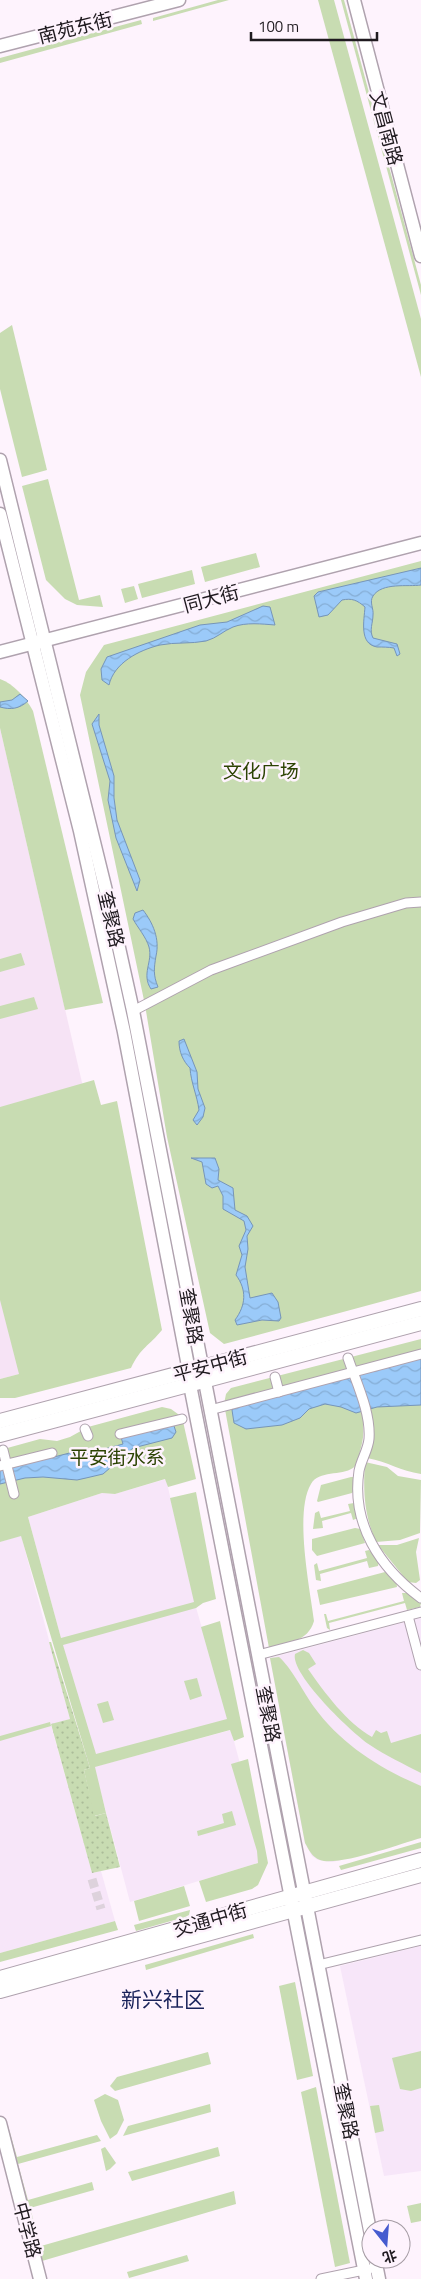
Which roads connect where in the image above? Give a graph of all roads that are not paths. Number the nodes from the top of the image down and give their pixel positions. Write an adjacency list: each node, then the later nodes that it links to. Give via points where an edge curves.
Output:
1 (179, 0): 3 (main road, 南苑东街)
2 (354, 0): 4 (main road, 文昌南路)
3 (0, 46)
4 (421, 256)
5 (0, 460): 8 (main road, 奎聚路)
6 (0, 514): 8 (main road, 奎聚路)
7 (421, 543): 8 (main road, 同大街)
8 (38, 642): 9 (main road, 同大街); 11 (main road, 奎聚路, via 110,907); 17 (main road, 奎聚路, via 124,1032)
9 (0, 652)
10 (421, 902): 11 (street, via 406,902 342,922 211,970)
11 (133, 1012): 17 (main road, 奎聚路, via 180,1244)
12 (421, 1309): 17 (main road, 平安中街)
13 (421, 1323): 19 (main road, 平安中街)
14 (421, 1354): 16 (street)
15 (348, 1358): 16 (street)
16 (353, 1372): 20 (street); 30 (street, via 367,1418 369,1439 359,1471 362,1521 372,1545 387,1567)
17 (193, 1374): 19 (main road, 平安中街); 23 (main road, 平安中街); 25 (main road, 平安中街); 37 (main road, 奎聚路)
18 (275, 1377): 20 (street)
19 (204, 1381): 21 (main road, 奎聚路)
20 (279, 1392): 21 (street)
21 (210, 1410): 33 (main road, 奎聚路)
22 (182, 1419): 24 (street)
23 (0, 1421)
24 (120, 1434)
25 (0, 1435)
26 (3, 1450): 28 (street)
27 (52, 1453): 28 (street)
28 (3, 1465): 29 (street)
29 (14, 1494)
30 (421, 1598)
31 (421, 1612): 32 (street)
32 (408, 1616): 33 (street); 34 (street)
33 (258, 1655): 37 (main road, 奎聚路)
34 (421, 1665)
35 (421, 1860): 37 (main road, 交通中街)
36 (421, 1875): 37 (main road, 交通中街)
37 (299, 1901): 39 (main road, 奎聚路); 40 (main road, 交通中街); 41 (main road, 交通中街); 44 (main road, 奎聚路)
38 (421, 1940): 39 (street)
39 (318, 1965): 43 (main road, 奎聚路)
40 (0, 1978)
41 (0, 1991)
42 (0, 2123): 45 (main road, 中学路)
43 (368, 2219)
44 (373, 2271): 46 (street)
45 (40, 2279)
46 (321, 2279)

